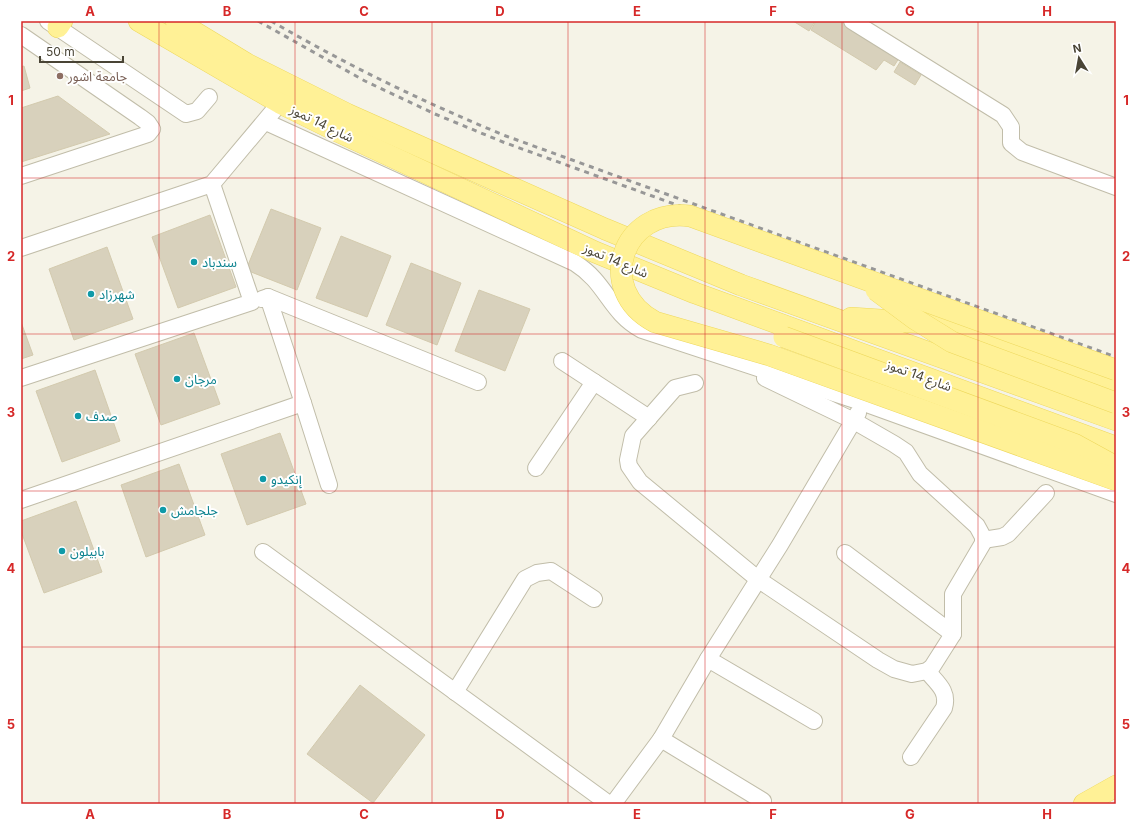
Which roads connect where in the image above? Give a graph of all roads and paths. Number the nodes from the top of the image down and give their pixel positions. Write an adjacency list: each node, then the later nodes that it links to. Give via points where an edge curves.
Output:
1 (139, 21): 7 (main road, شارع 14 تموز)
2 (176, 21): 17 (main road, شارع 14 تموز, via 247,64 347,114 605,229)
3 (852, 21): 11 (street, via 1003,115 1011,127 1011,143 1022,152)
4 (56, 23): 6 (street, via 186,114 197,111)
5 (23, 39): 9 (street, via 140,117 152,129 148,134)
6 (209, 97)
7 (280, 103): 8 (street); 14 (main road, شارع 14 تموز, via 595,252)
8 (266, 122): 10 (street); 28 (street, via 576,263 595,277 619,313 642,330)
9 (21, 176)
10 (212, 184): 12 (street); 16 (street)
11 (1116, 186)
12 (21, 248)
13 (833, 267): 18 (main road, bridge, via 690,216 658,218 643,227 632,238 622,259 622,281 630,301 646,317); 20 (main road, bridge); 29 (main road, bridge, via 861,280 914,319 952,342)
14 (695, 292): 33 (main road, شارع 14 تموز); 34 (main road, bridge, via 784,337 1074,444)
15 (268, 297): 16 (street); 23 (street); 27 (street)
16 (252, 302): 22 (street)
17 (807, 309): 26 (main road, via 838,316 926,323 951,328 980,336); 31 (main road, شارع 14 تموز)
18 (689, 333): 34 (main road, bridge, via 778,348 1051,446); 36 (main road, bridge, via 769,355)
19 (562, 361): 24 (street)
20 (1116, 370)
21 (757, 375): 32 (street)
22 (21, 378)
23 (478, 382)
24 (594, 382): 30 (street); 35 (street)
25 (695, 383): 30 (street, via 675,388)
26 (1116, 386)
27 (303, 403): 37 (street); 40 (street)
28 (864, 403): 32 (street); 39 (street)
29 (1116, 403)
30 (649, 418): 44 (street, via 633,436 628,460 633,472 640,482)
31 (1116, 420)
32 (854, 421): 41 (street, via 906,452 920,474 977,526); 44 (street)
33 (1116, 447)
34 (1116, 465)
35 (536, 468)
36 (1116, 480)
37 (329, 485)
38 (1046, 493): 41 (street, via 1008,534)
39 (1116, 494)
40 (21, 500)
41 (983, 540): 46 (street, via 953,594)
42 (263, 552): 49 (street)
43 (844, 553): 46 (street)
44 (759, 580): 47 (street); 48 (street, via 878,660 904,673 918,674)
45 (594, 599): 49 (street, via 551,571 537,573 525,579)
46 (953, 634): 48 (street)
47 (708, 659): 50 (street); 51 (street)
48 (927, 671): 52 (street, via 944,692 946,700 944,708)
49 (455, 692): 55 (street)
50 (814, 722)
51 (661, 739): 54 (street); 56 (street)
52 (911, 757)
53 (1116, 786): 57 (main road)
54 (763, 801)
55 (609, 804)
56 (613, 804)
57 (1084, 804)

